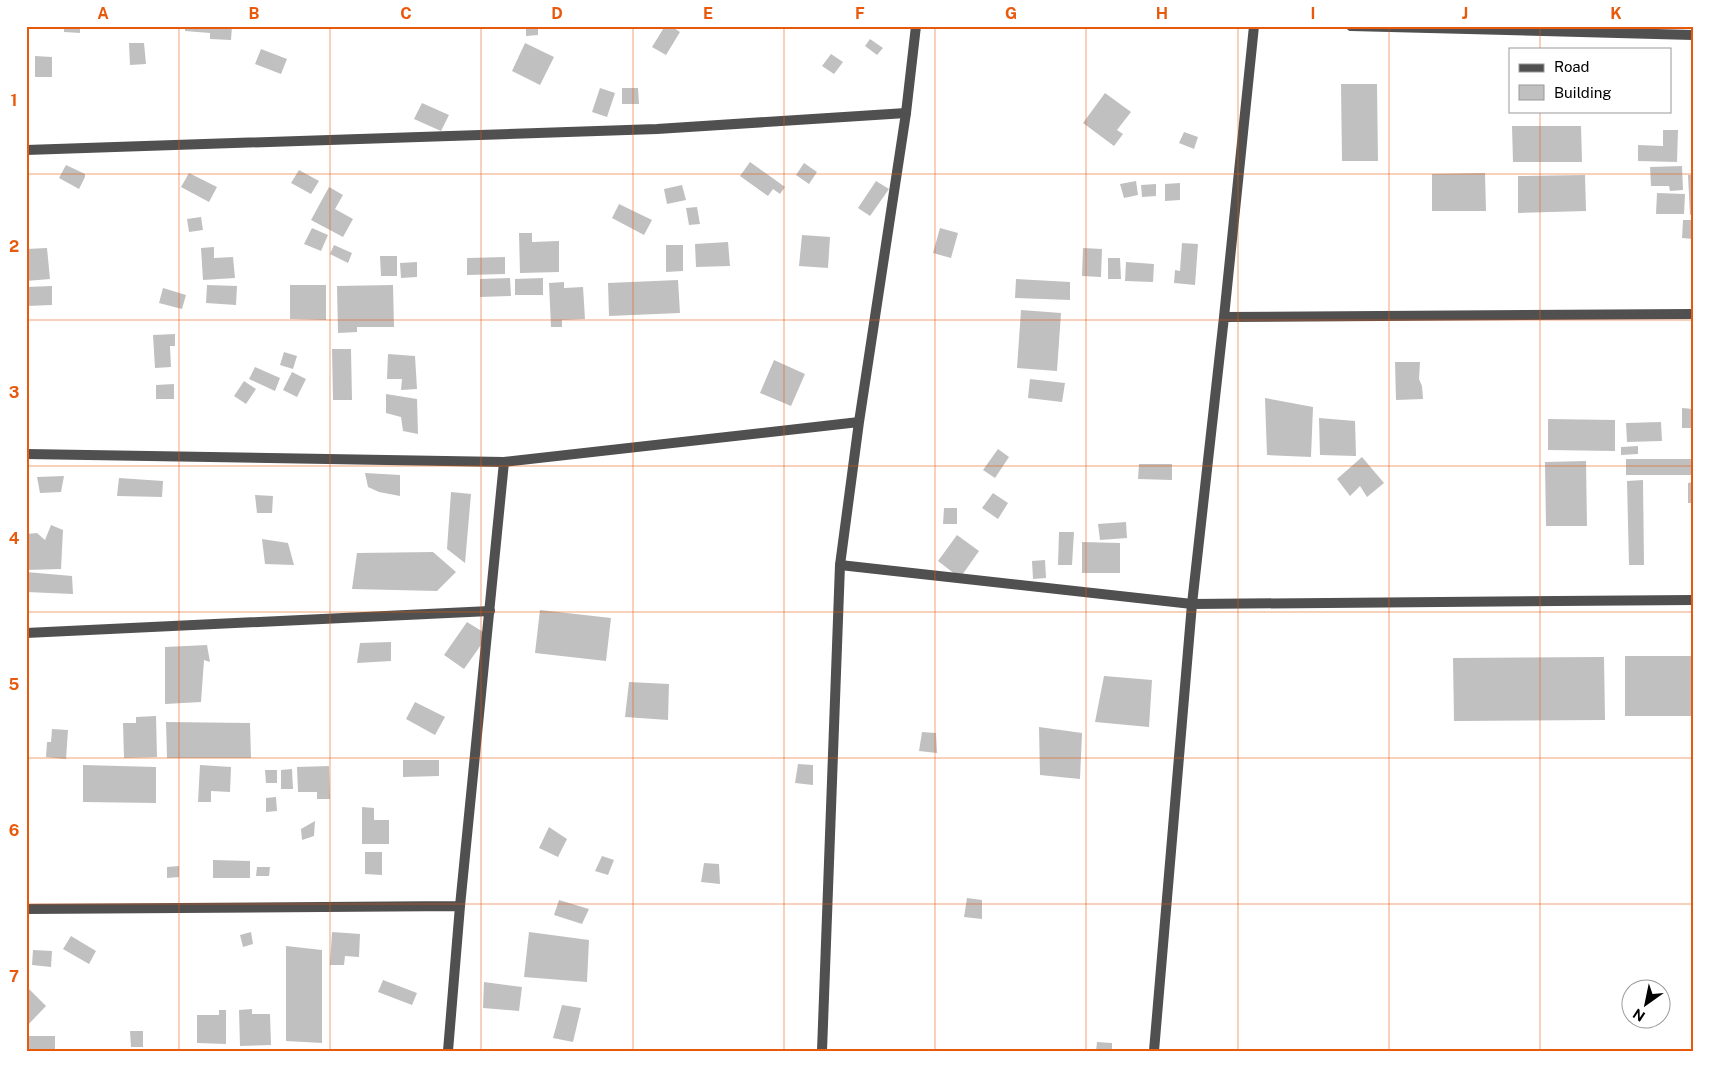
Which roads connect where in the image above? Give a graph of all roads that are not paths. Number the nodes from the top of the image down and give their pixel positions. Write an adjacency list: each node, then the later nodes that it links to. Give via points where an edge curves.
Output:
1 (916, 26): 5 (street)
2 (1254, 26): 8 (street)
3 (1351, 26): 4 (street)
4 (1693, 35)
5 (906, 113): 6 (street, via 657,130); 9 (street)
6 (26, 150)
7 (1693, 314): 8 (street)
8 (1224, 317): 14 (street)
9 (859, 422): 11 (street); 12 (street)
10 (26, 454): 11 (street)
11 (504, 462): 15 (street)
12 (840, 564): 14 (street); 20 (street)
13 (1693, 600): 14 (street)
14 (1192, 604): 21 (street)
15 (490, 611): 16 (street); 17 (street)
16 (26, 633)
17 (460, 906): 18 (street); 19 (street)
18 (26, 909)
19 (448, 1051)
20 (822, 1051)
21 (1154, 1051)

